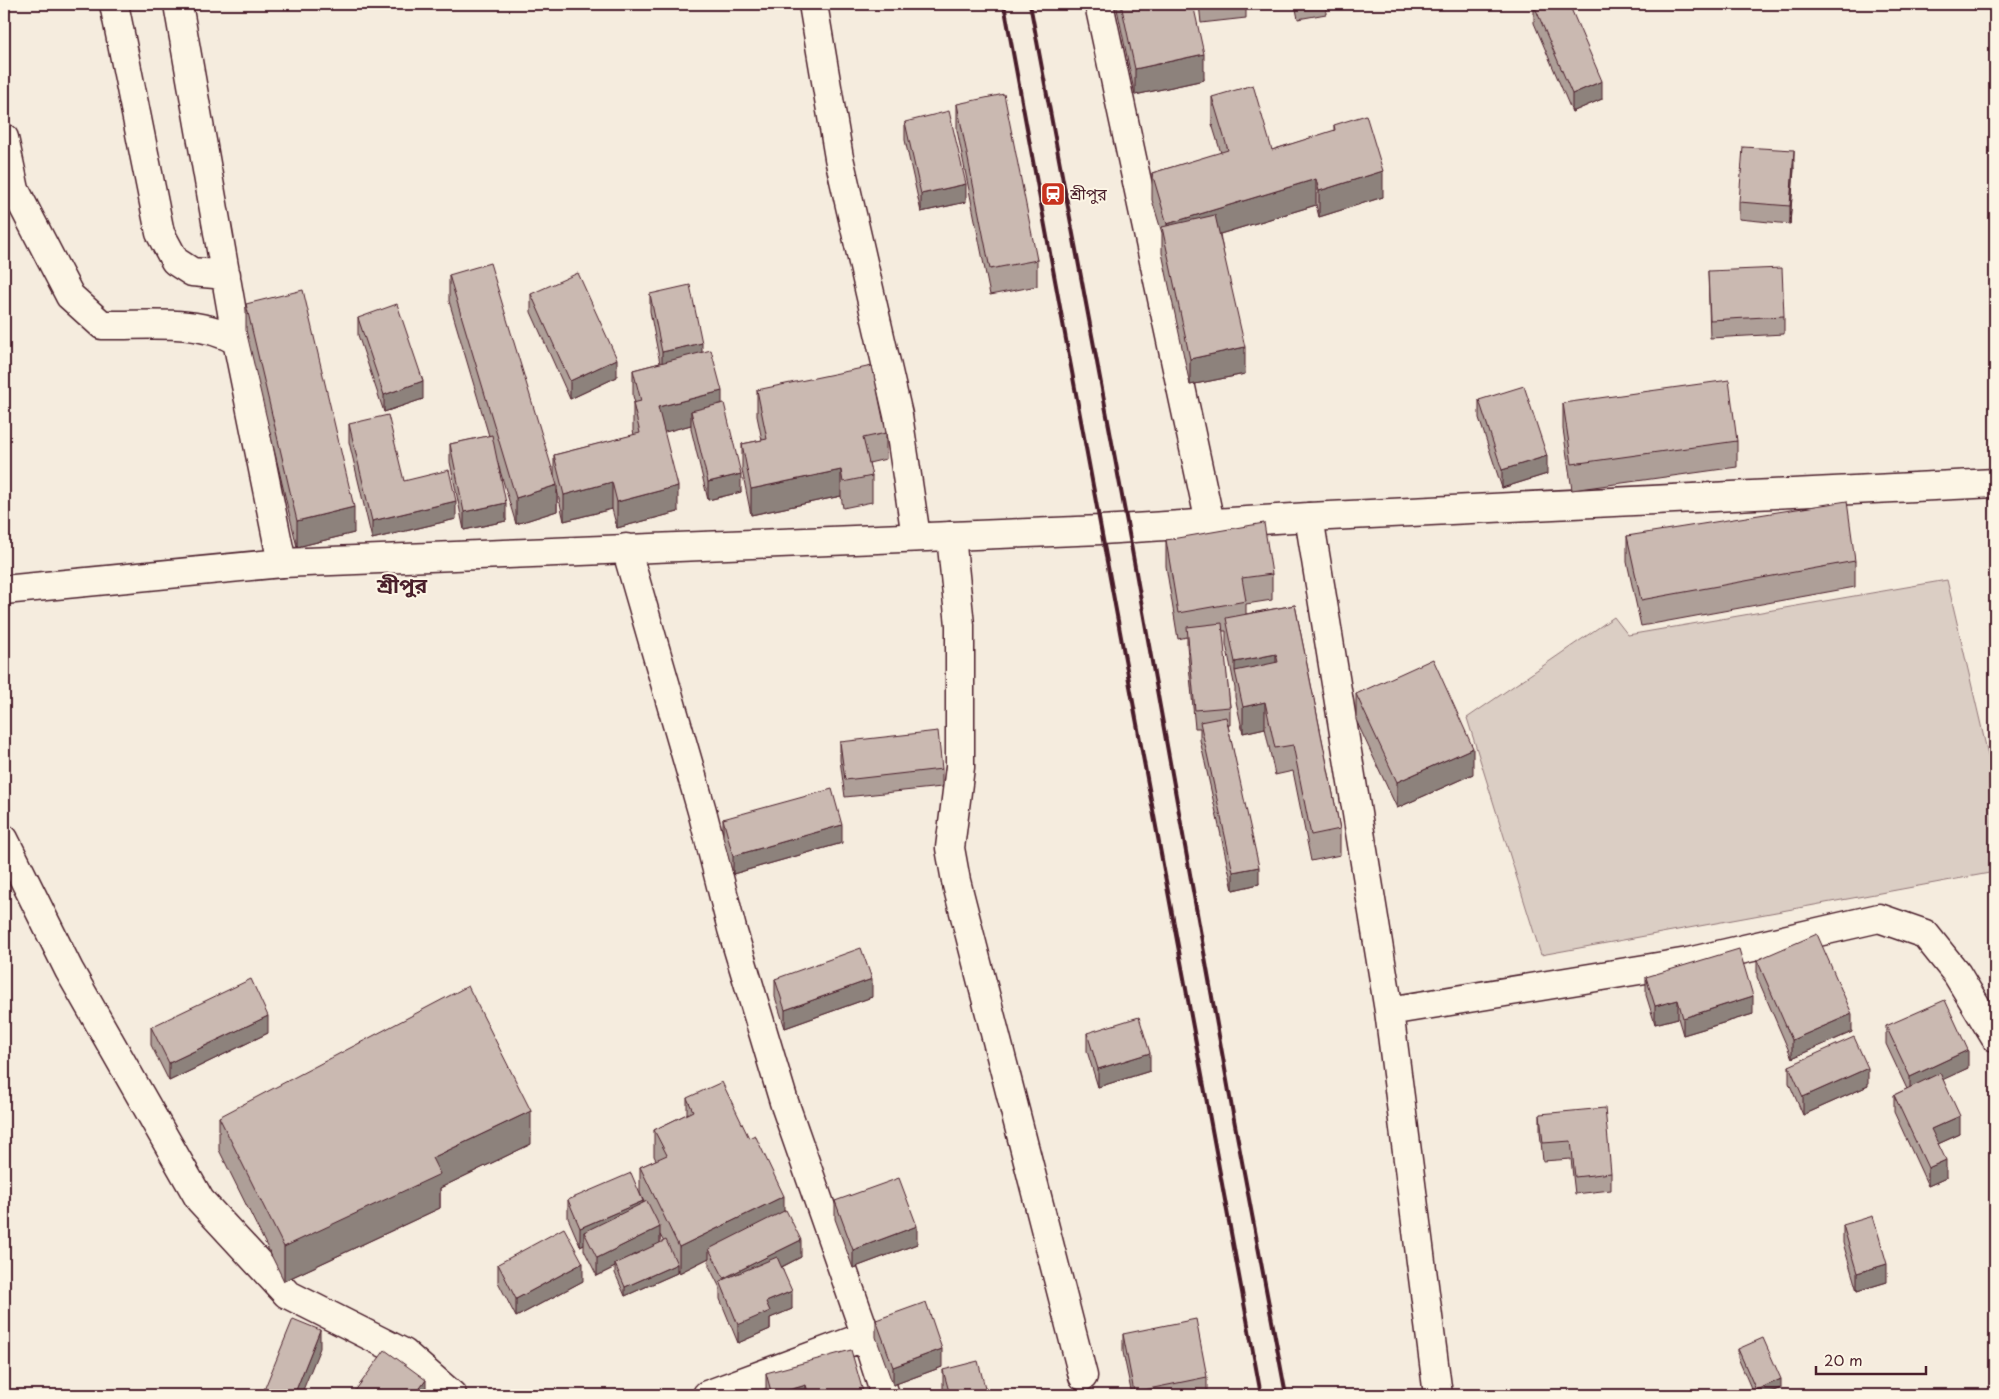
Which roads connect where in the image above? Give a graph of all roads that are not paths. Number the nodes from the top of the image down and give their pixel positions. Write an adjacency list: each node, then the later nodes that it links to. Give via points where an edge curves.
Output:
1 (114, 4): 6 (street, via 160,233 175,260 192,272)
2 (178, 4): 6 (street)
3 (813, 4): 12 (street, via 839,158 898,415)
4 (1099, 4): 10 (street)
5 (4, 138): 7 (street, via 15,190 57,272 70,296 102,326 194,326 222,332)
6 (226, 274): 7 (street)
7 (237, 341): 14 (street)
8 (1995, 483): 9 (street)
9 (1309, 517): 10 (street); 17 (street)
10 (1210, 523): 11 (street)
11 (951, 536): 12 (street); 20 (street, via 960,625 960,767 950,848)
12 (916, 537): 13 (street)
13 (626, 548): 14 (street); 19 (street, via 781,1093)
14 (282, 563): 15 (street)
15 (4, 590)
16 (4, 839): 21 (street, via 69,970 200,1200 286,1294 404,1352)
17 (1389, 1011): 18 (street, via 1688,962 1879,918 1925,934 1957,974); 24 (street)
18 (1995, 1036)
19 (866, 1336): 22 (street); 23 (street)
20 (1083, 1376)
21 (452, 1395)
22 (706, 1395)
23 (885, 1395)
24 (1438, 1395)

